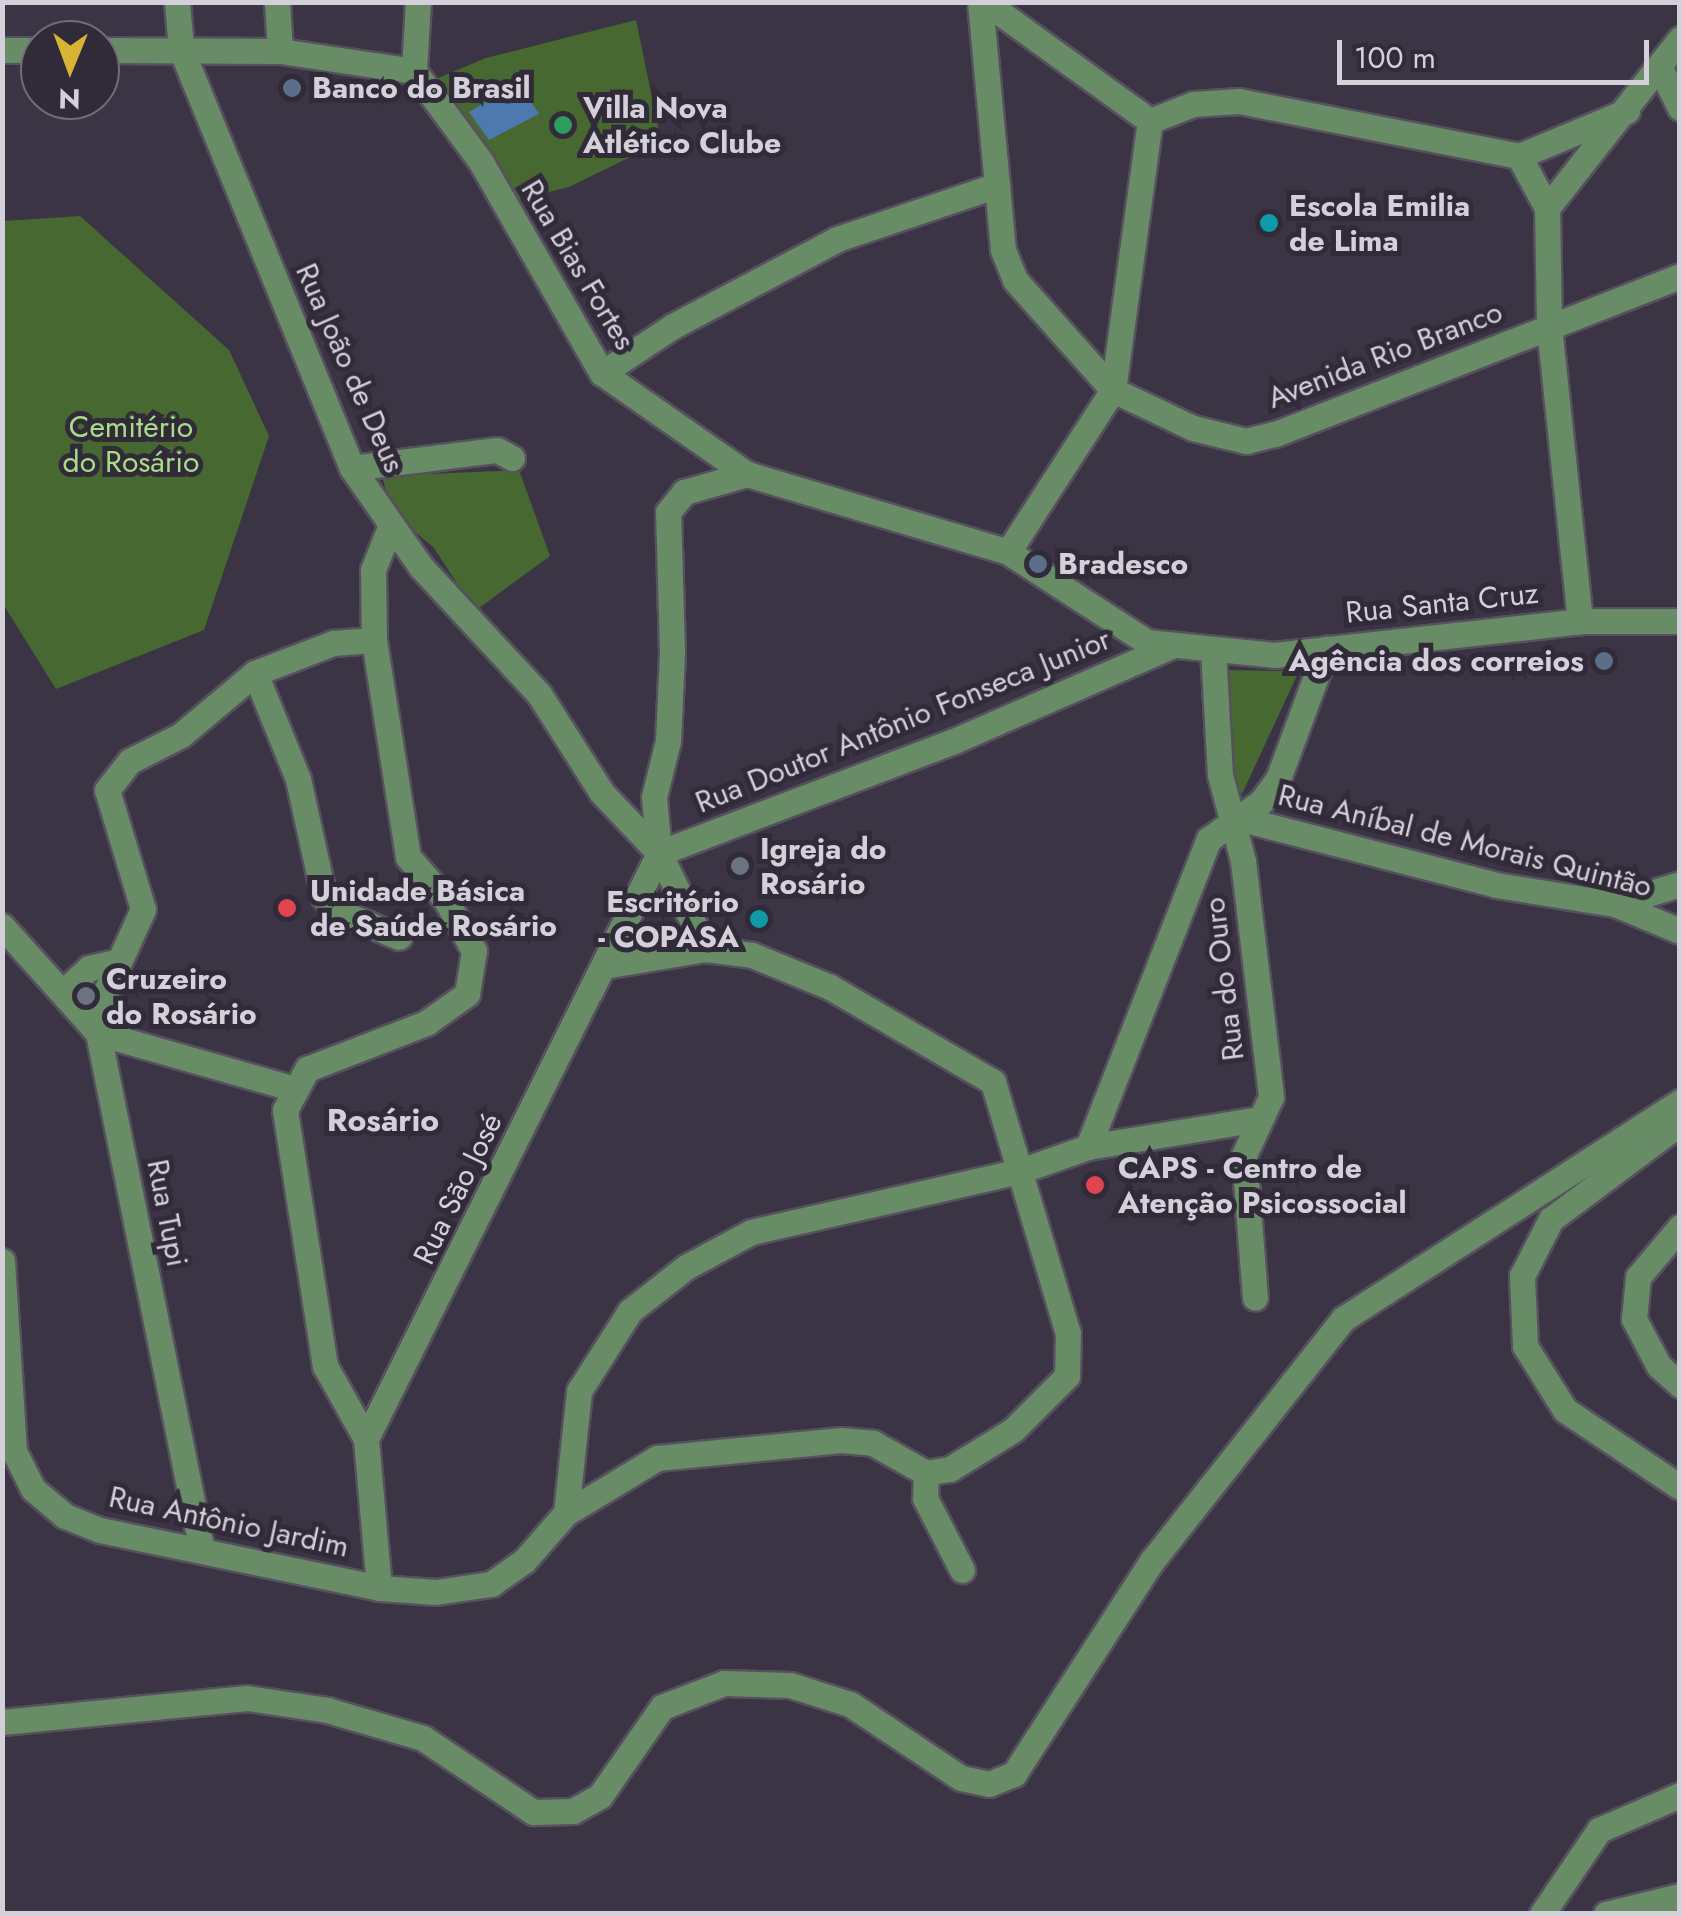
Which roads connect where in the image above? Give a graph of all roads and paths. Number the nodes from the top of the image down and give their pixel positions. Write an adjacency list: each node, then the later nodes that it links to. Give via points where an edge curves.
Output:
1 (178, 2): 6 (street, Rua João de Deus)
2 (277, 2): 7 (street)
3 (418, 2): 10 (street)
4 (982, 2): 13 (street); 15 (street)
5 (1680, 39): 9 (street)
6 (181, 43): 7 (street); 8 (street); 22 (street, Rua João de Deus)
7 (279, 44): 10 (street)
8 (120, 48)
9 (1659, 66): 11 (street); 12 (street)
10 (414, 71): 19 (street, Rua Bias Fortes, via 481,162)
11 (1680, 108)
12 (1628, 112): 14 (street); 16 (street)
13 (1150, 121): 14 (street, via 1193,104 1240,101); 20 (street)
14 (1519, 156): 16 (street)
15 (997, 185): 19 (street, via 838,239 672,326); 20 (street, via 1003,250 1015,280)
16 (1547, 208): 18 (street)
17 (1680, 276): 18 (street, Avenida Rio Branco)
18 (1549, 326): 20 (street, Avenida Rio Branco, via 1246,440 1193,428); 26 (street)
19 (602, 373): 23 (street, Rua Bias Fortes)
20 (1113, 390): 25 (street)
21 (512, 458): 22 (street, via 497,450)
22 (352, 468): 24 (street, Rua João de Deus)
23 (747, 474): 25 (street, Rua Bias Fortes); 34 (street, via 684,492 668,512 672,652 668,741 654,796)
24 (390, 528): 28 (street, via 374,570); 34 (street, Rua João de Deus, via 539,694 602,792)
25 (1008, 552): 29 (street, Rua Bias Fortes, via 1147,642)
26 (1580, 620): 27 (street, Rua Santa Cruz); 30 (street, Rua Santa Cruz)
27 (1680, 621)
28 (374, 640): 32 (street, via 332,643); 45 (street, via 408,857 446,900 474,951 466,994 426,1023 308,1068)
29 (1172, 646): 31 (street, Rua Bias Fortes); 34 (street, Rua Doutor Antônio Fonseca Junior, via 954,741)
30 (1326, 649): 31 (street, Rua Santa Cruz, via 1274,655); 33 (street, via 1278,780 1261,802)
31 (1213, 650): 33 (street, Rua do Ouro, via 1220,775)
32 (256, 673): 39 (street, via 298,779 324,897 340,912); 41 (street, via 182,735 130,762 108,790 143,909 134,940)
33 (1234, 818): 36 (street, Rua Aníbal de Morais Quintão, via 1496,885); 47 (street, Rua do Ouro, via 1271,1097); 49 (street, via 1208,839)
34 (659, 853): 40 (street); 42 (street, Rua São José)
35 (1680, 884): 36 (street)
36 (1614, 904): 38 (street, Rua Aníbal de Morais Quintão)
37 (2, 926): 43 (street, Rua Tupi)
38 (1680, 930)
39 (399, 937)
40 (706, 950): 42 (street); 50 (street, via 752,956 830,986 992,1082)
41 (115, 962): 43 (street, via 88,968); 44 (street)
42 (604, 966): 55 (street, Rua São José)
43 (66, 989): 44 (street, Rua Tupi)
44 (95, 1028): 45 (street); 59 (street, Rua Tupi)
45 (295, 1089): 55 (street, via 286,1110 293,1188 325,1366)
46 (1680, 1102): 62 (street, via 1343,1318 1152,1561 1014,1774 989,1784 961,1778 850,1704 790,1684 724,1683 662,1707 600,1796 573,1811 533,1812 423,1738 327,1710 247,1698)
47 (1259, 1120): 49 (street); 53 (street, Rua do Ouro, via 1244,1156)
48 (1680, 1123): 57 (street, via 1550,1219 1522,1276 1525,1346 1564,1410)
49 (1088, 1146): 50 (street)
50 (1020, 1170): 56 (street, via 1068,1333 1067,1376 1013,1430 950,1469); 58 (street, via 751,1232 686,1267 630,1311 579,1391)
51 (1680, 1227): 54 (street, via 1638,1277 1634,1319 1659,1366)
52 (2, 1261): 59 (street, Rua Antônio Jardim, via 14,1451 33,1488 65,1516 100,1530)
53 (1255, 1298)
54 (1680, 1386)
55 (366, 1439): 61 (street)
56 (926, 1473): 58 (street, Rua Antônio Jardim, via 873,1442 841,1440 657,1458); 60 (street, via 925,1498)
57 (1680, 1487)
58 (566, 1514): 61 (street, Rua Antônio Jardim, via 524,1561 490,1584 436,1592)
59 (198, 1534): 61 (street, Rua Antônio Jardim, via 250,1551)
60 (962, 1570)
61 (378, 1575)
62 (2, 1722)
63 (1680, 1795): 65 (street, via 1599,1830)
64 (1680, 1896): 66 (street)
65 (1542, 1914)
66 (1606, 1914)

